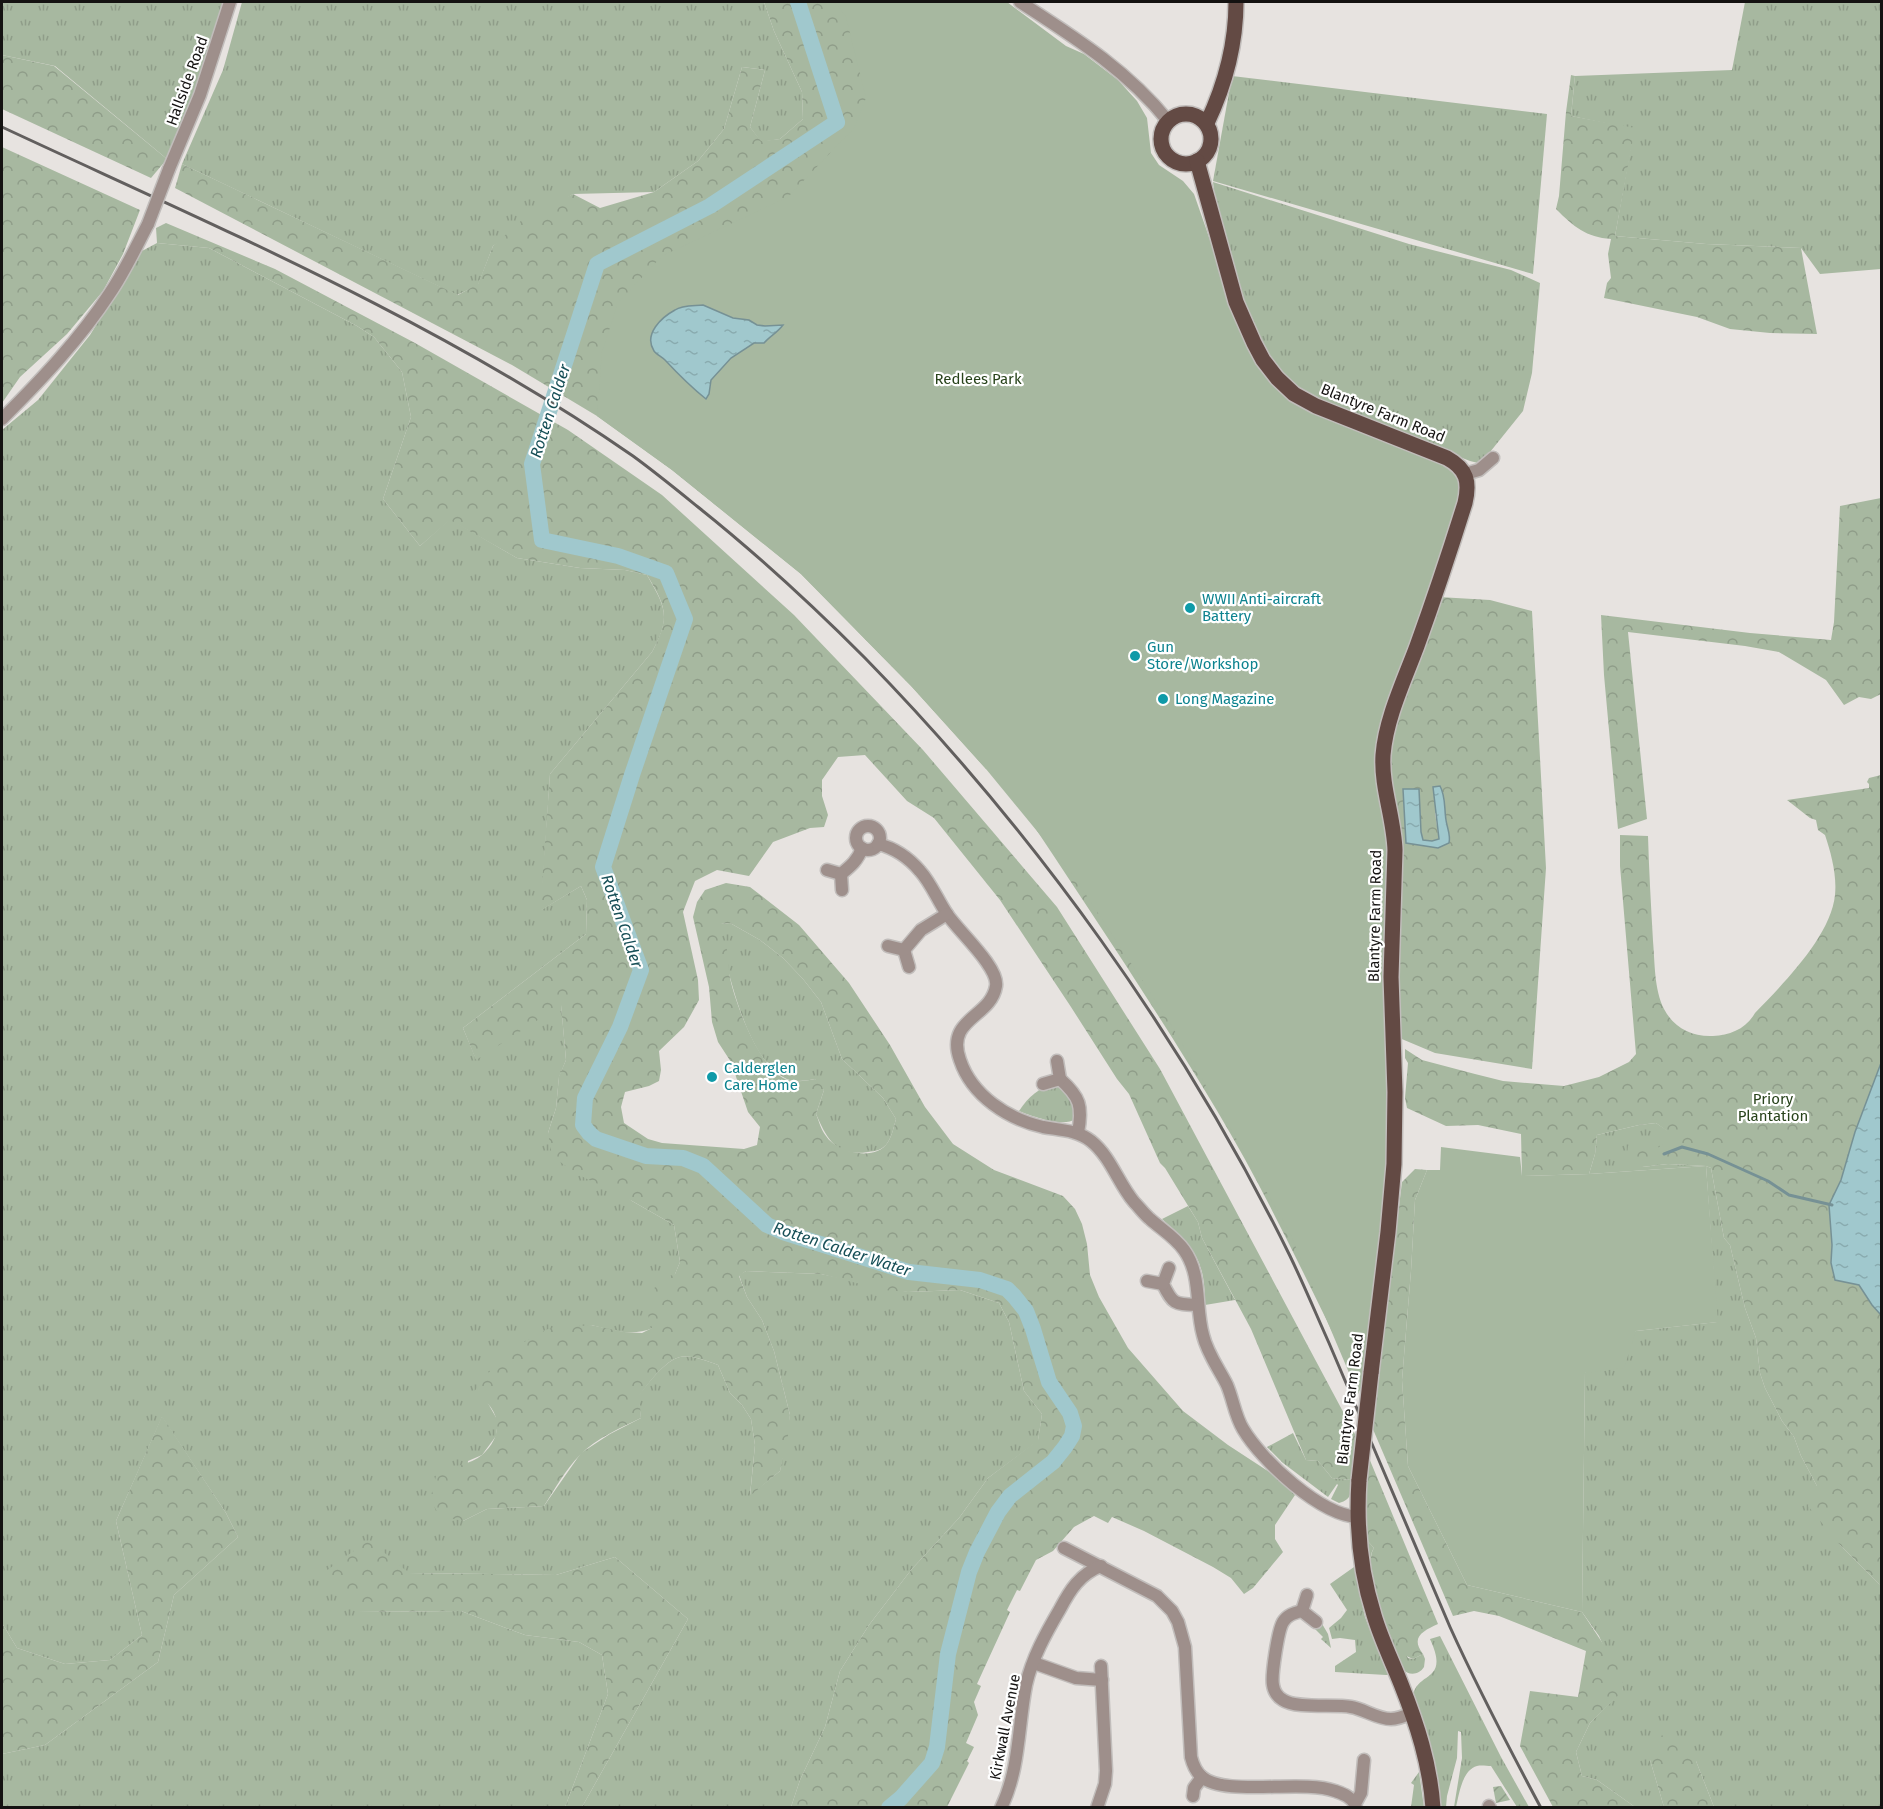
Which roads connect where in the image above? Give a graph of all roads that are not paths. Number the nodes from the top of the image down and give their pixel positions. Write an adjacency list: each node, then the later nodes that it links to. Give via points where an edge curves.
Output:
1 (230, 2): 7 (street, Hallside Road, bridge, via 200,95 128,265 93,317)
2 (1020, 2): 4 (street, via 1118,70)
3 (1236, 2): 5 (main road, via 1228,67)
4 (1168, 121): 5 (main road, via 1192,114); 6 (main road, via 1161,136 1165,153 1178,163)
5 (1207, 123): 6 (main road, via 1210,147)
6 (1197, 161): 9 (main road, Blantyre Farm Road, via 1236,302 1263,360 1277,378 1308,402 1448,458)
7 (2, 419)
8 (1493, 458): 9 (street, via 1479,470)
9 (1465, 474): 27 (main road, Blantyre Farm Road, bridge, via 1465,503 1390,720 1383,755 1395,850 1391,977 1395,1143)
10 (878, 844): 11 (street, via 872,849); 11 (street, via 876,830 865,826 856,837); 15 (street, via 894,849 921,872)
11 (862, 848): 13 (street, via 852,866)
12 (827, 870): 13 (street)
13 (841, 874): 14 (street)
14 (842, 890)
15 (946, 914): 17 (street, via 921,930); 22 (street, via 981,954 996,985 992,996 959,1032 956,1046 966,1074 987,1099 1006,1113 1026,1123)
16 (888, 946): 17 (street)
17 (904, 950): 18 (street)
18 (909, 967)
19 (1057, 1061): 20 (street)
20 (1060, 1079): 21 (street); 22 (street, via 1079,1101)
21 (1043, 1084)
22 (1078, 1132): 26 (street, via 1102,1152 1149,1218 1183,1248 1196,1279)
23 (1169, 1269): 25 (street)
24 (1147, 1281): 25 (street)
25 (1162, 1284): 26 (street, via 1171,1300 1179,1305)
26 (1198, 1305): 27 (street, via 1203,1338 1242,1428 1277,1470 1311,1497 1336,1513)
27 (1358, 1517): 36 (main road, Blantyre Farm Road, via 1360,1557 1370,1601)
28 (1065, 1548): 29 (street)
29 (1101, 1566): 33 (street, Kirkwall Avenue, via 1073,1587 1043,1638); 38 (street, via 1156,1596 1178,1622 1185,1647 1191,1757)
30 (1307, 1595): 31 (street)
31 (1302, 1611): 32 (street); 36 (street, via 1288,1616 1279,1630 1272,1677 1276,1694 1282,1700 1351,1707 1385,1719)
32 (1316, 1622)
33 (1034, 1663): 35 (street, via 1076,1678); 41 (street, Kirkwall Avenue, via 1027,1684 1015,1765)
34 (1101, 1666): 35 (street)
35 (1102, 1680): 42 (street, via 1106,1771)
36 (1413, 1713): 43 (main road, Blantyre Farm Road)
37 (1364, 1761): 40 (street, via 1361,1793)
38 (1202, 1777): 39 (street); 40 (street, via 1228,1787 1324,1788 1346,1795)
39 (1193, 1796)
40 (1355, 1806)
41 (1001, 1808)
42 (1097, 1808)
43 (1433, 1808)

